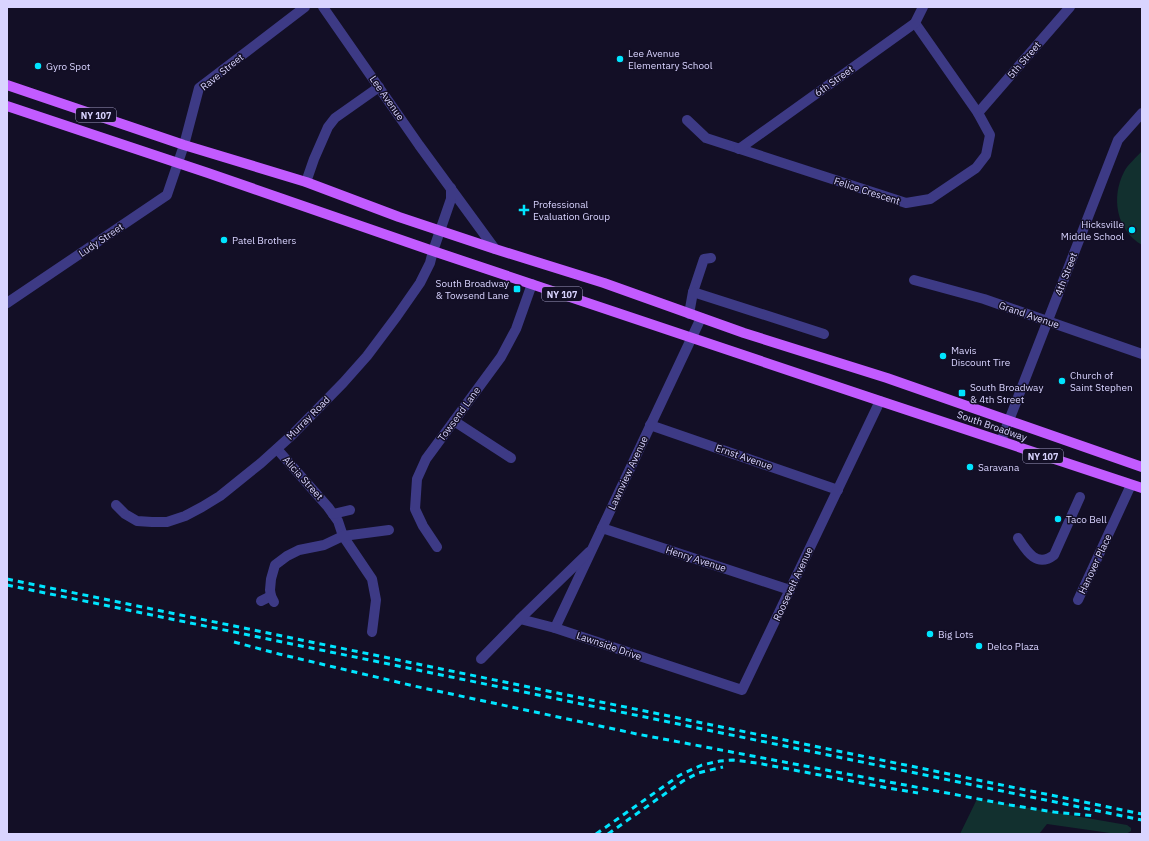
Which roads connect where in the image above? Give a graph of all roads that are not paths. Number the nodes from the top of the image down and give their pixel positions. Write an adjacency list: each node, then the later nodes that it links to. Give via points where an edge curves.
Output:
1 (306, 7): 12 (street, Rave Street, via 199,88)
2 (323, 7): 7 (street, Lee Avenue)
3 (923, 7): 5 (street, 6th Street)
4 (1070, 7): 9 (street, 5th Street)
5 (915, 22): 9 (street, Felice Crescent); 13 (street, 6th Street)
6 (7, 84): 12 (main road, NY 107)
7 (379, 87): 15 (street, via 335,118 328,127); 16 (street, Lee Avenue)
8 (7, 106): 14 (main road, NY 107)
9 (978, 113): 13 (street, Felice Crescent, via 990,135 986,155 976,168 930,199 906,203)
10 (1142, 113): 27 (street, 4th Street, via 1118,140)
11 (687, 120): 13 (street, Felice Crescent, via 706,138)
12 (184, 145): 14 (street, Rave Street); 15 (main road, NY 107)
13 (739, 149)
14 (178, 164): 19 (main road, NY 107); 24 (street, Ludy Street, via 167,195)
15 (306, 182): 17 (main road, NY 107)
16 (451, 188): 17 (street, via 451,199); 18 (street, Lee Avenue)
17 (440, 230): 18 (main road, NY 107); 19 (street, Murray Road)
18 (494, 249): 25 (main road, NY 107, via 604,283)
19 (433, 250): 22 (main road, NY 107); 36 (street, Murray Road, via 430,264 420,283 367,356)
20 (711, 258): 23 (street, via 704,259)
21 (914, 280): 27 (street, Grand Avenue, via 984,299)
22 (532, 284): 29 (main road, NY 107); 33 (street, Towsend Lane, via 516,329 503,352)
23 (693, 292): 25 (street); 28 (street)
24 (7, 303)
25 (689, 314): 26 (main road, NY 107)
26 (701, 318): 29 (street, Lawnview Avenue); 32 (main road, South Broadway / NY 107)
27 (1047, 321): 30 (street, Grand Avenue); 32 (street, 4th Street)
28 (824, 334)
29 (692, 337): 31 (main road, NY 107); 34 (street, Lawnview Avenue)
30 (1142, 354)
31 (880, 401): 35 (main road, South Broadway / NY 107); 41 (street, Roosevelt Avenue)
32 (1009, 420): 35 (street, 4th Street); 38 (main road, South Broadway / NY 107)
33 (454, 421): 37 (street); 50 (street, Towsend Lane, via 426,459 417,479 415,510)
34 (650, 425): 41 (street, Ernst Avenue); 46 (street, Lawnview Avenue)
35 (1001, 441): 39 (main road, South Broadway / NY 107)
36 (277, 449): 43 (street, Murray Road, via 220,496 185,516 167,522 137,520 125,514); 44 (street, Alicia Street)
37 (511, 458)
38 (1142, 466)
39 (1131, 485): 40 (main road, South Broadway / NY 107); 53 (street, Hanover Place)
40 (1142, 488)
41 (838, 490): 52 (street, Roosevelt Avenue)
42 (1080, 497): 49 (street, via 1054,554 1048,559 1032,556)
43 (116, 505)
44 (331, 510): 45 (street); 48 (street, Alicia Street)
45 (350, 510)
46 (602, 528): 51 (street, Lawnview Avenue); 52 (street, Henry Avenue)
47 (389, 530): 48 (street)
48 (343, 536): 54 (street, via 324,545 299,550 275,565 272,578 273,599); 57 (street, Alicia Street, via 372,579 376,600)
49 (1018, 538)
50 (437, 547)
51 (593, 547): 55 (street); 56 (street, Lawnview Avenue)
52 (790, 590): 59 (street, Roosevelt Avenue, via 742,690)
53 (1078, 600)
54 (261, 601)
55 (522, 617): 56 (street, Lawnside Drive); 58 (street)
56 (555, 628): 59 (street, Lawnside Drive)
57 (372, 632)
58 (481, 659)
59 (662, 664)

